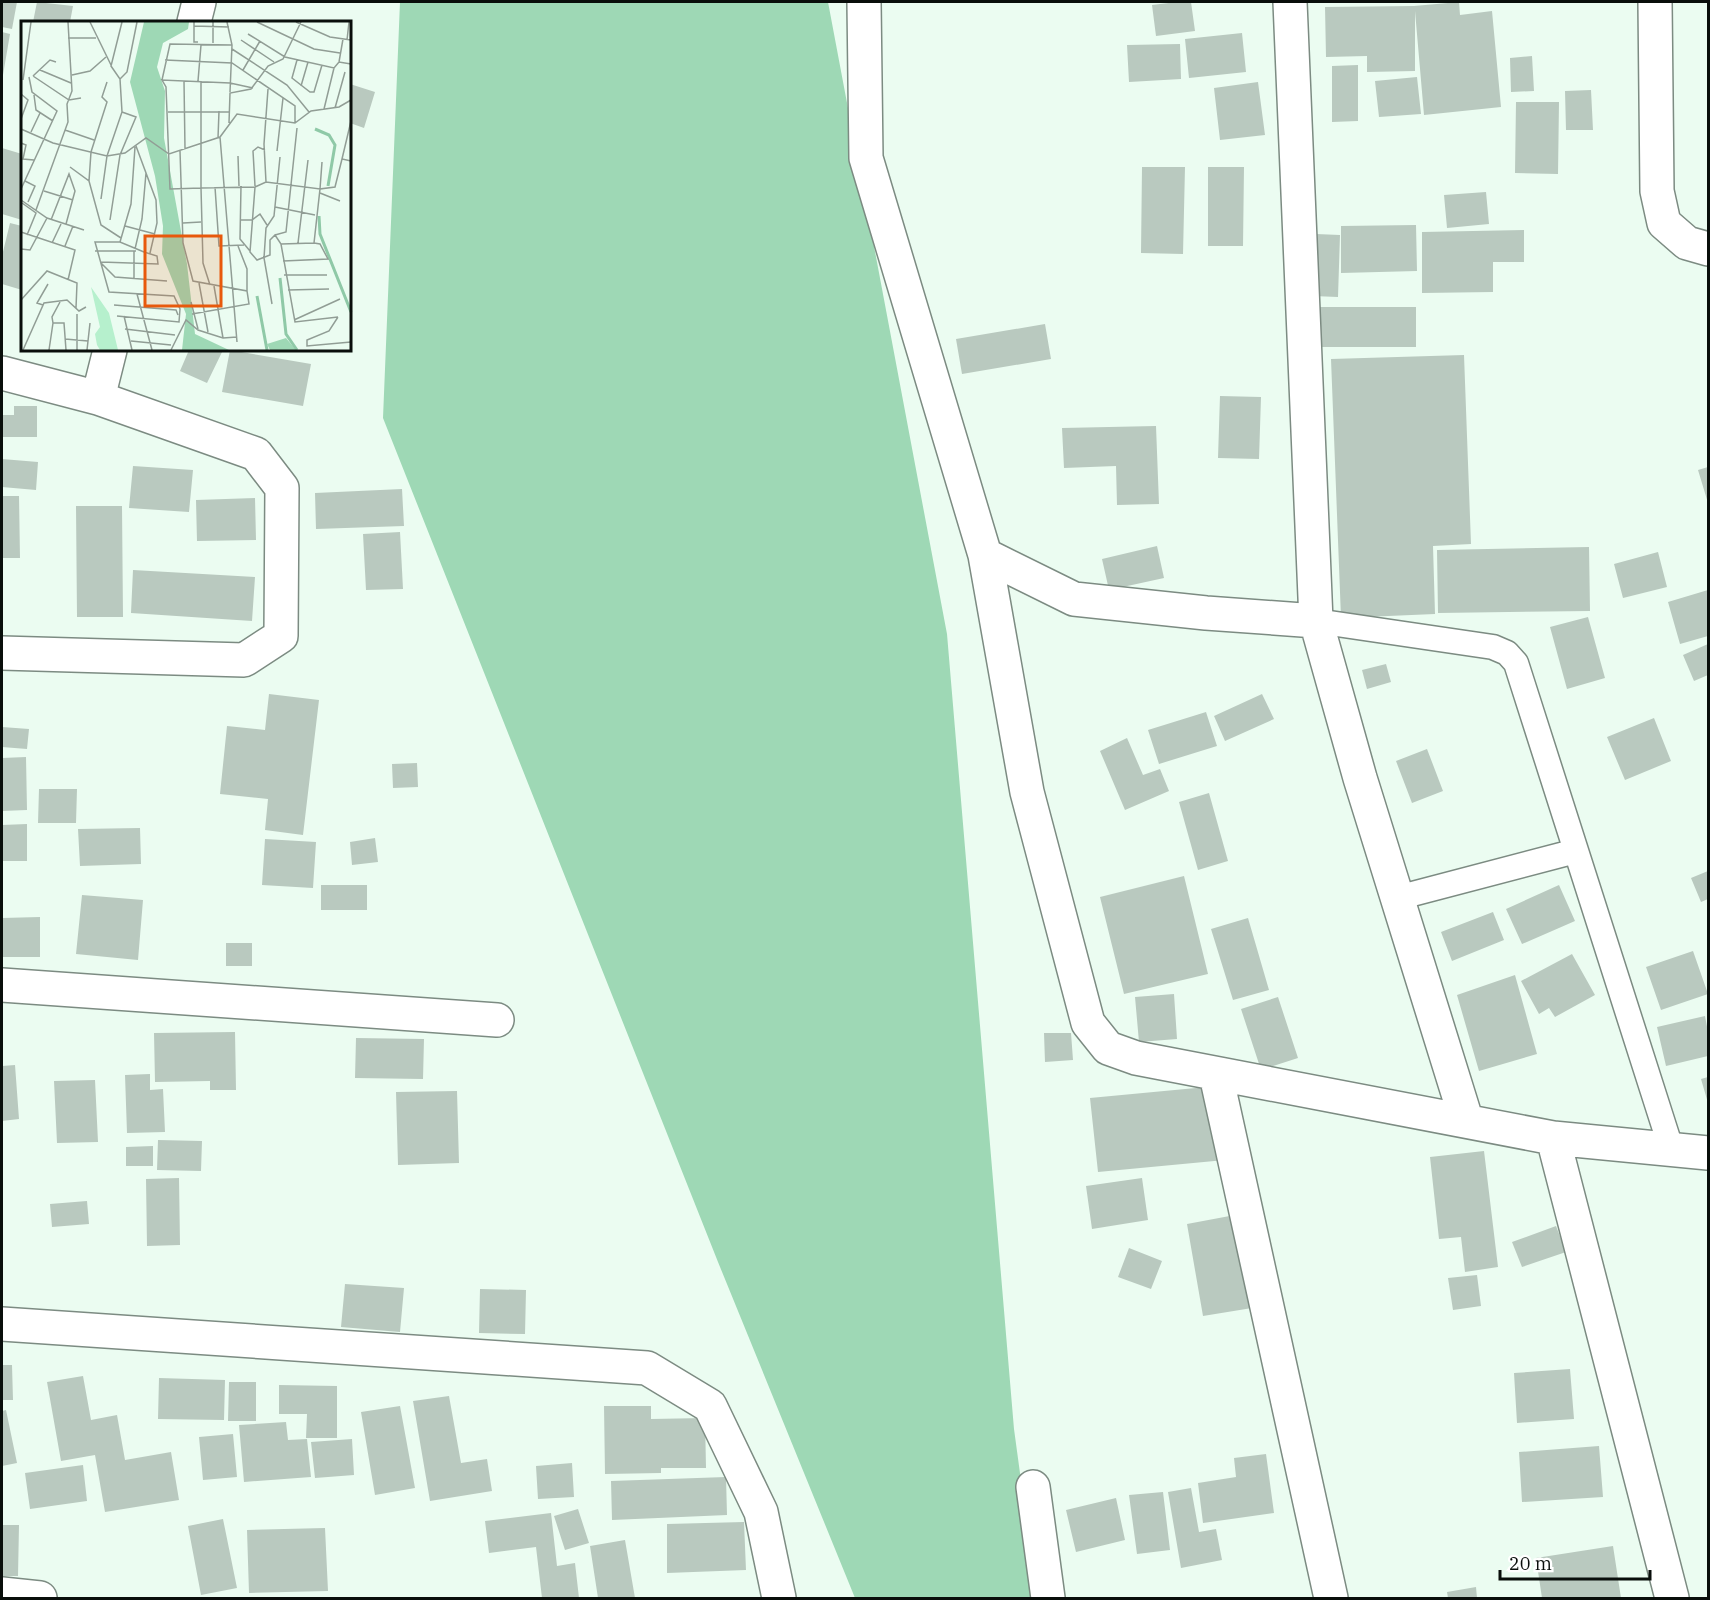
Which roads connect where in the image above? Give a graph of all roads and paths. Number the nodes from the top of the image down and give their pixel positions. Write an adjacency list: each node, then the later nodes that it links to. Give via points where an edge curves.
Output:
1 (199, 2): 5 (street)
2 (864, 2): 10 (street, via 866,158)
3 (1290, 2): 11 (street)
4 (1655, 2): 6 (street, via 1657,191 1664,223 1687,243)
5 (194, 21)
6 (1708, 249)
7 (110, 351): 9 (street)
8 (2, 373): 9 (street)
9 (98, 398): 12 (street, via 256,454 282,488 281,636 243,660)
10 (986, 555): 11 (street, via 1074,599); 17 (street, via 1027,792 1088,1023 1108,1048)
11 (1316, 621): 13 (lane, via 1493,647 1507,653 1516,663); 14 (street)
12 (2, 653)
13 (1576, 851): 14 (lane); 20 (lane)
14 (1397, 898): 18 (street)
15 (2, 986): 16 (street)
16 (497, 1020)
17 (1216, 1075): 18 (street); 28 (street)
18 (1466, 1119): 19 (street)
19 (1553, 1138): 20 (street); 29 (street)
20 (1671, 1148): 21 (street)
21 (1708, 1153)
22 (2, 1324): 26 (street, via 647,1368 710,1406 761,1512)
23 (1033, 1487): 27 (street)
24 (2, 1594): 25 (street)
25 (40, 1599)
26 (779, 1599)
27 (1048, 1599)
28 (1330, 1599)
29 (1672, 1599)

